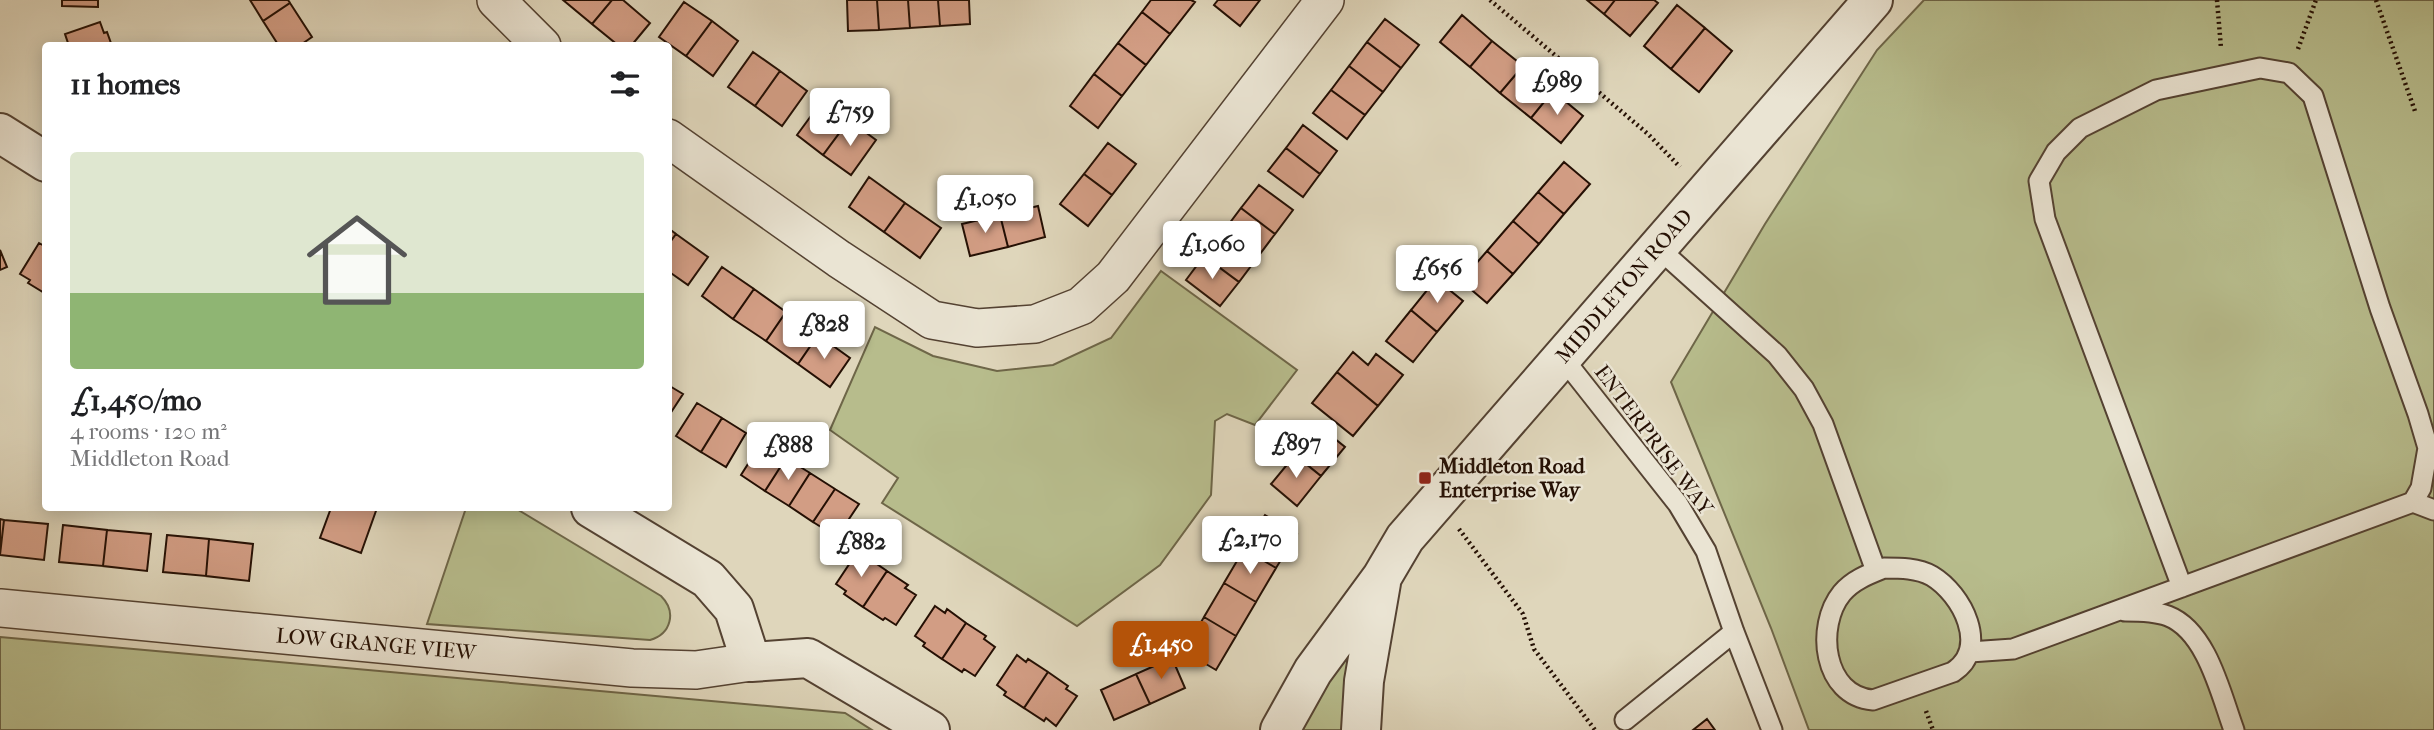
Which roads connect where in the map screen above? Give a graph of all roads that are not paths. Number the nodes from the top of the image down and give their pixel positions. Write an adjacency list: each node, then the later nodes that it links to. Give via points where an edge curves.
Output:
1 (496, 0): 4 (street)
2 (1325, 0): 6 (street, via 1113,277 1081,306 1035,324 977,328 932,320)
3 (1872, 1): 8 (street, MIDDLETON ROAD)
4 (538, 42)
5 (0, 133): 7 (street)
6 (672, 141)
7 (42, 159)
8 (1657, 247): 9 (street, MIDDLETON ROAD); 13 (lane, via 1777,355 1804,389 1823,424)
9 (1562, 357): 14 (street, MIDDLETON ROAD, via 1405,538); 18 (lane, ENTERPRISE WAY, via 1678,504 1706,551)
10 (2413, 502): 11 (lane); 15 (lane); 15 (lane, via 2426,471 2428,448 2313,96 2289,73 2260,68 2156,90 2080,128 2056,152 2039,181 2045,219)
11 (2434, 510)
12 (596, 511): 20 (street, via 708,579 734,609)
13 (1876, 571): 19 (lane, via 1908,568 1931,575 1950,590 1964,610); 19 (lane, via 1843,592 1830,613 1829,661 1846,690 1873,700 1953,672)
14 (1382, 577): 23 (street, MIDDLETON ROAD, via 1312,671); 24 (street, MIDDLETON ROAD, via 1364,681)
15 (2182, 587): 17 (lane)
16 (0, 608): 20 (street, LOW GRANGE VIEW, via 632,668 696,670)
17 (2117, 611): 19 (lane, via 2013,649); 26 (lane, via 2169,617 2190,630 2207,656)
18 (1734, 632): 21 (lane); 25 (lane, ENTERPRISE WAY)
19 (1970, 652)
20 (751, 662): 22 (street, via 808,658)
21 (1625, 720)
22 (930, 730)
23 (1280, 730)
24 (1361, 730)
25 (1772, 730)
26 (2234, 730)

